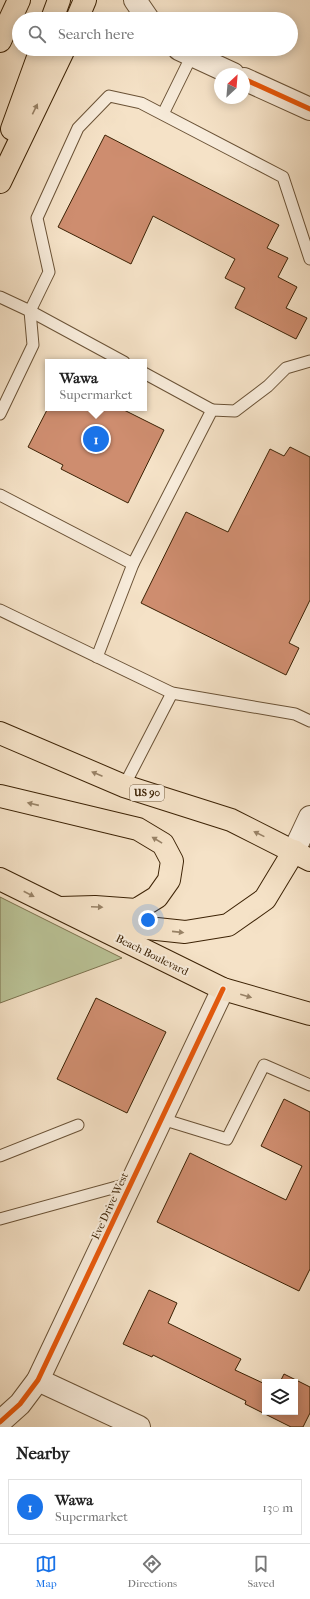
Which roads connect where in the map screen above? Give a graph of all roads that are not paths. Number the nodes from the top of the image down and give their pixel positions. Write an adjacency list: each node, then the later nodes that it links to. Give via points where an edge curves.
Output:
1 (19, 0): 5 (highway)
2 (60, 0): 6 (highway)
3 (85, 0): 7 (highway)
4 (135, 0): 8 (street)
5 (13, 12)
6 (55, 12)
7 (80, 12)
8 (143, 12)
9 (12, 15): 10 (highway)
10 (0, 41)
11 (38, 56): 19 (highway)
12 (61, 56): 20 (highway, one-way to 12)
13 (184, 56): 18 (lane)
14 (195, 56): 15 (street)
15 (220, 68)
16 (250, 82): 17 (street)
17 (310, 109)
18 (162, 114): 21 (lane, via 283,177); 23 (lane, via 141,103 109,96 78,128 37,218 49,272)
19 (0, 160)
20 (0, 182)
21 (310, 259)
22 (0, 297): 23 (lane)
23 (30, 311): 24 (lane); 28 (lane, via 34,345)
24 (118, 359)
25 (310, 361): 27 (lane, via 286,368 268,386 235,411)
26 (147, 375): 27 (lane)
27 (212, 410): 30 (lane)
28 (0, 414)
29 (0, 495): 30 (lane)
30 (133, 564): 32 (lane)
31 (0, 610): 32 (lane)
32 (97, 656): 33 (lane)
33 (172, 693): 34 (lane, via 295,714); 36 (lane)
34 (310, 721)
35 (0, 733): 36 (highway, US 90, one-way to 35)
36 (124, 786): 39 (highway, US 90, one-way to 36, via 231,820)
37 (0, 796): 41 (highway, one-way to 37, via 136,910 157,897 169,880 172,861 163,844 138,829)
38 (310, 817): 39 (street)
39 (302, 856): 42 (highway, one-way to 39, via 184,932 228,926 265,899)
40 (0, 879): 41 (highway, Beach Boulevard, one-way to 41)
41 (58, 908): 42 (highway, Beach Boulevard)
42 (83, 921): 43 (highway, Beach Boulevard)
43 (223, 989): 44 (highway, Beach Boulevard, one-way to 44); 46 (street, Eve Drive West)
44 (310, 1014)
45 (310, 1085): 46 (lane, via 264,1065 227,1139)
46 (162, 1119): 49 (street, Eve Drive West)
47 (78, 1125): 48 (lane)
48 (0, 1156)
49 (132, 1183): 50 (lane); 51 (street, Eve Drive West)
50 (0, 1220)
51 (38, 1380): 52 (street, Eve Drive West, via 20,1404); 53 (street)
52 (0, 1422)
53 (139, 1427)

